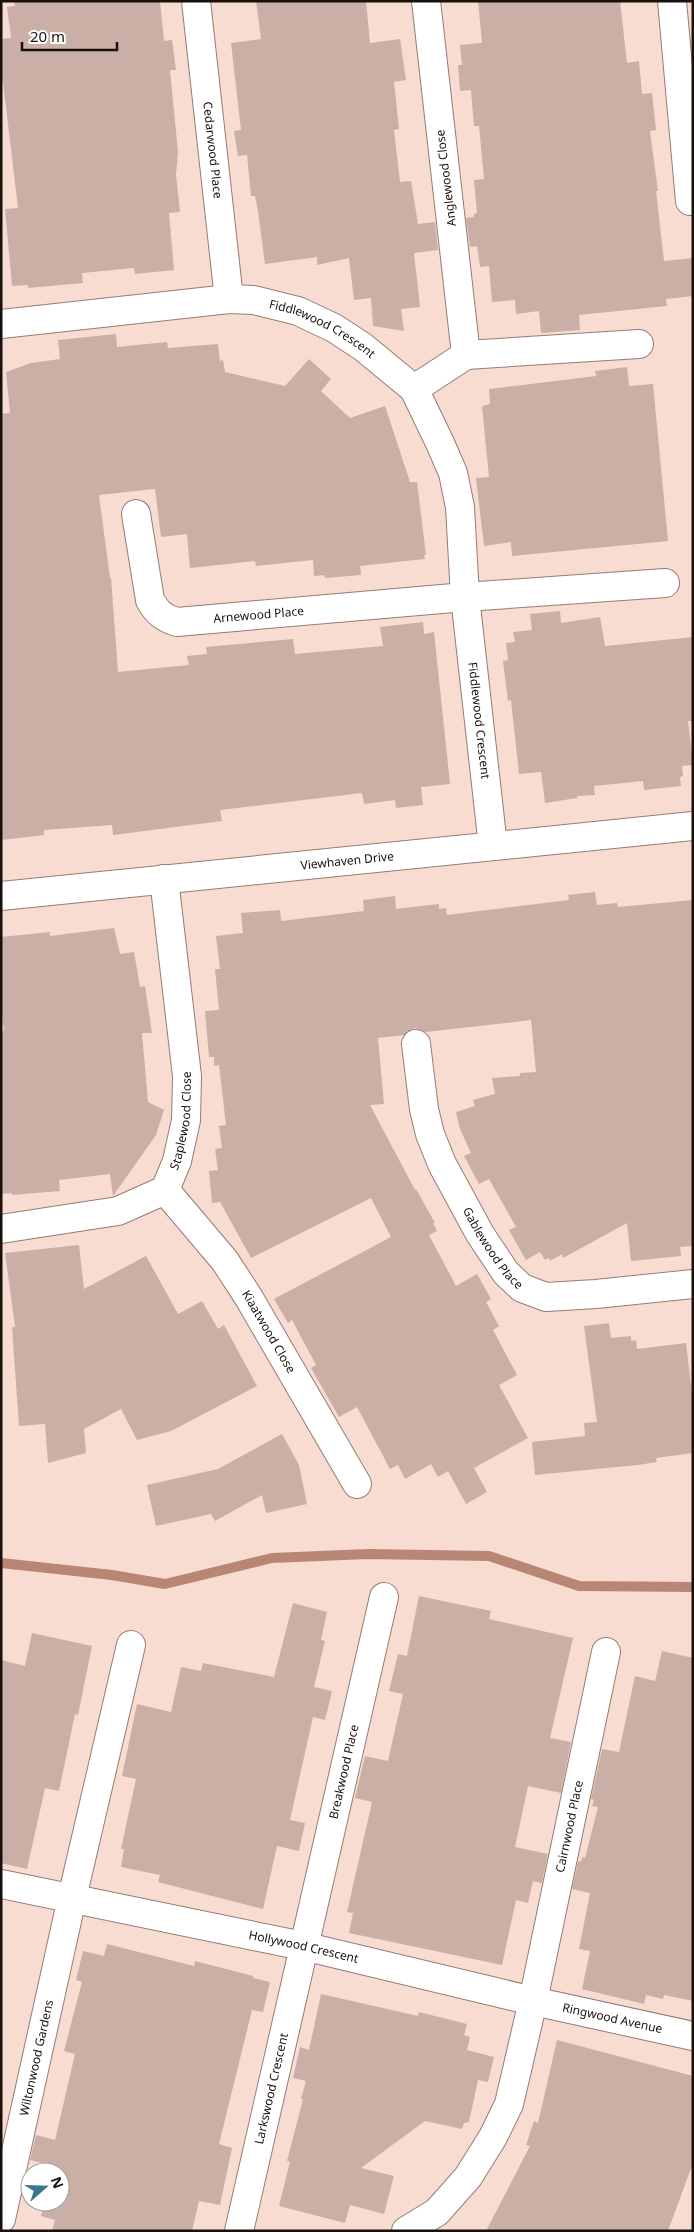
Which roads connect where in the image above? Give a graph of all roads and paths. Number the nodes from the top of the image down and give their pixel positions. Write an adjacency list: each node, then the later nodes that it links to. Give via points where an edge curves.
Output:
1 (196, 1): 5 (street, Cedarwood Place)
2 (426, 1): 8 (street, Anglewood Close)
3 (672, 1): 4 (street)
4 (690, 202)
5 (229, 299): 6 (street, Fiddlewood Crescent); 9 (street, Fiddlewood Crescent, via 254,300 298,311 334,328 363,346)
6 (1, 324)
7 (639, 344): 8 (street)
8 (466, 355): 9 (street)
9 (414, 389): 12 (street, Fiddlewood Crescent, via 453,473 460,507)
10 (136, 514): 12 (street, Arnewood Place, via 150,600 157,612 177,622)
11 (665, 582): 12 (street)
12 (465, 596): 14 (street, Fiddlewood Crescent)
13 (693, 826): 14 (street, Viewhaven Drive)
14 (493, 846): 15 (street, Viewhaven Drive)
15 (164, 879): 16 (street, Viewhaven Drive); 18 (street, Staplewood Close, via 187,1076 186,1120 177,1161)
16 (1, 896)
17 (416, 1044): 20 (street, Gablewood Place, via 424,1109 442,1164 480,1234 506,1273 522,1288 546,1296)
18 (165, 1190): 19 (street, via 118,1211); 21 (street, Kiaatwood Close, via 226,1261)
19 (1, 1229)
20 (693, 1284)
21 (356, 1484)
22 (384, 1597): 27 (street, Breakwood Place)
23 (131, 1645): 26 (street)
24 (606, 1652): 28 (street, Cairnwood Place)
25 (1, 1884): 26 (street, Hollywood Crescent)
26 (72, 1898): 27 (street, Hollywood Crescent); 30 (street, Wiltonwood Gardens)
27 (303, 1946): 28 (street, Hollywood Crescent); 31 (street, Larkswood Crescent)
28 (533, 2001): 29 (street, Ringwood Avenue); 32 (street, via 509,2104 493,2137 468,2178 437,2212)
29 (693, 2036)
30 (1, 2219)
31 (239, 2231)
32 (406, 2231)

